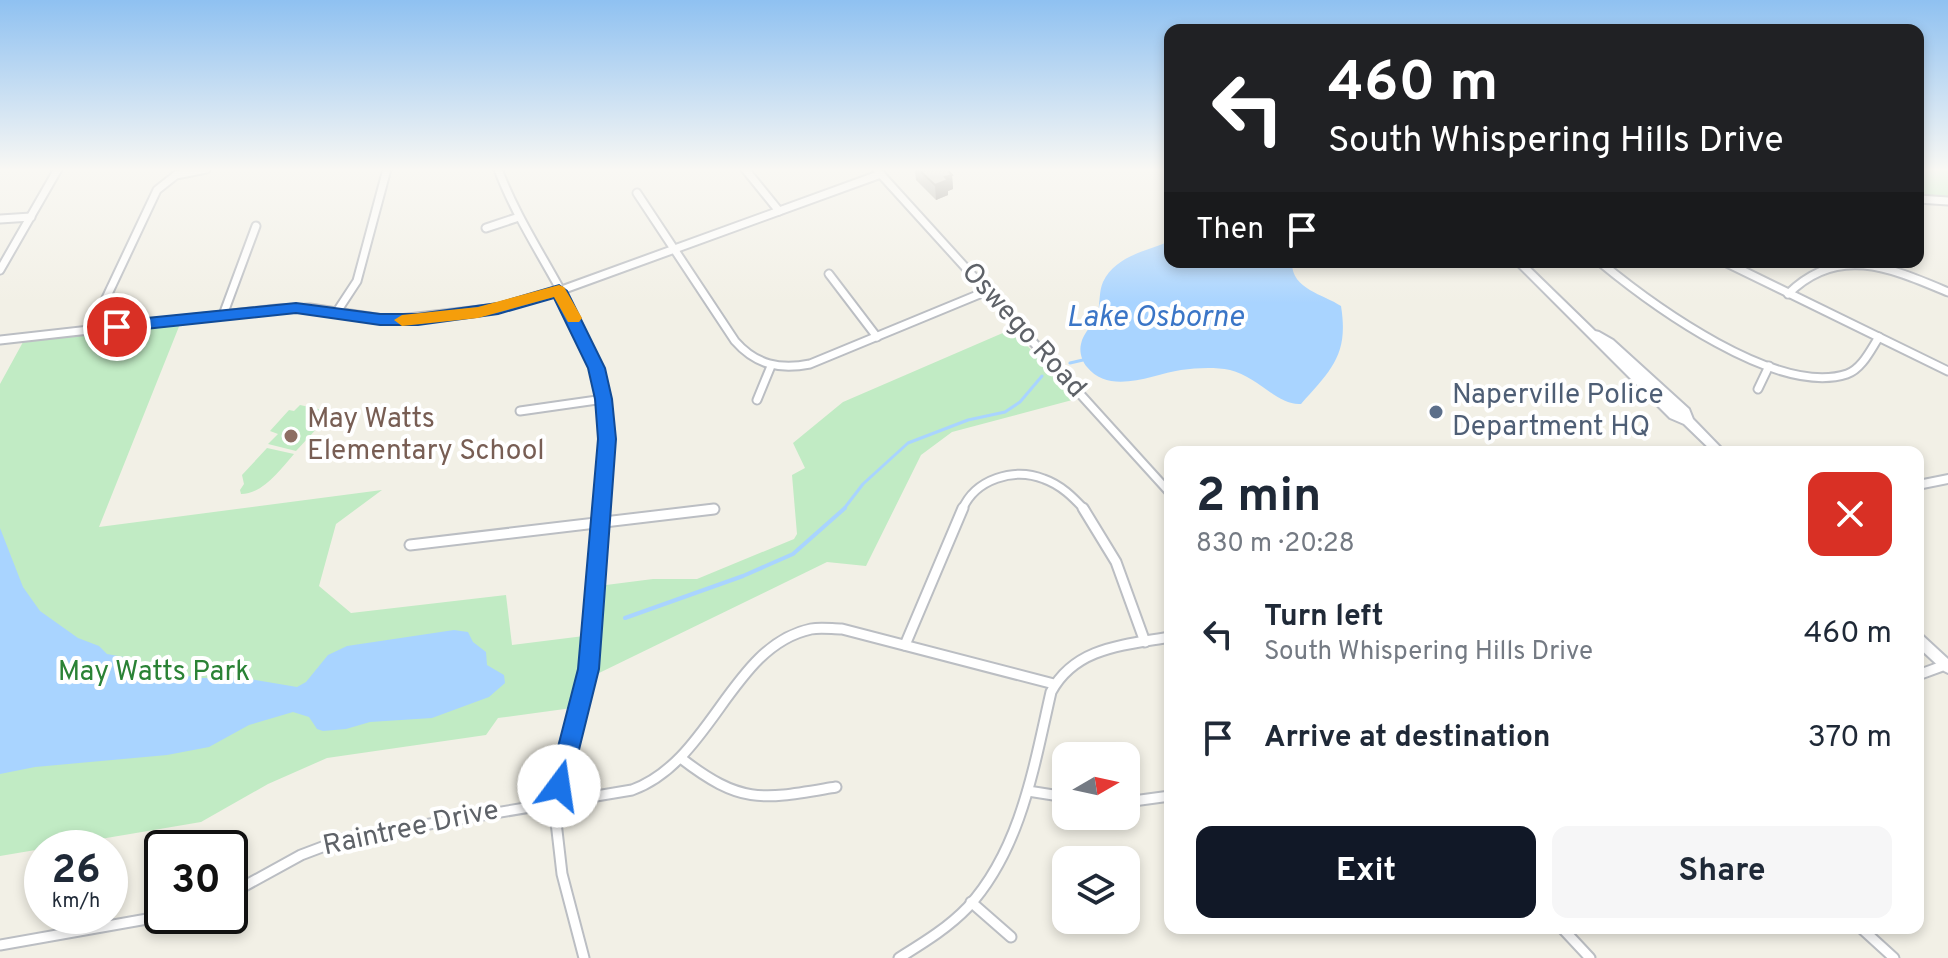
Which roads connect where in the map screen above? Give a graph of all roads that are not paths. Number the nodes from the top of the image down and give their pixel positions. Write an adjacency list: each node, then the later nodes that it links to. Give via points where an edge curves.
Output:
1 (33, 214): 8 (street)
2 (146, 214): 27 (street)
3 (375, 214): 25 (street, via 357,281)
4 (518, 214): 9 (street)
5 (651, 214): 13 (street)
6 (771, 214): 13 (street)
7 (917, 214): 22 (street, Oswego Road)
8 (31, 217): 10 (street); 19 (street)
9 (519, 217): 12 (street); 21 (street)
10 (0, 219)
11 (256, 226): 26 (street)
12 (486, 228)
13 (674, 248): 21 (street); 31 (street, via 743,352)
14 (1525, 268): 38 (main road, via 1603,348)
15 (1607, 268): 32 (street, via 1676,319)
16 (1737, 268): 24 (street)
17 (1826, 268): 24 (street, via 1810,272)
18 (1876, 268): 23 (street)
19 (0, 270)
20 (829, 274): 28 (street)
21 (559, 291): 25 (street, via 498,308 418,319); 35 (street, via 587,344)
22 (987, 291): 28 (street); 41 (street, Oswego Road)
23 (1948, 292)
24 (1788, 294): 29 (street)
25 (336, 313): 26 (street, via 296,308)
26 (223, 315): 27 (street)
27 (91, 330): 30 (street)
28 (877, 337): 31 (street, via 810,364)
29 (1879, 337): 32 (street, via 1855,369 1838,377 1811,378); 33 (street)
30 (0, 340)
31 (771, 366): 36 (street)
32 (1769, 366): 34 (street)
33 (1948, 371)
34 (1758, 389)
35 (604, 399): 37 (street); 43 (street)
36 (757, 400)
37 (520, 411)
38 (1714, 446)
39 (1948, 479): 40 (main road)
40 (1924, 484)
41 (1164, 486)
42 (714, 509): 43 (street)
43 (602, 523): 44 (street); 58 (street, via 589,669)
44 (410, 545)
45 (1164, 638): 46 (street)
46 (1145, 642): 48 (street, via 1098,527 1057,483 1021,474 991,480 965,503); 51 (street, via 1075,661)
47 (1924, 644): 49 (main road)
48 (905, 645): 51 (street, Raintree Drive); 52 (street, Raintree Drive, via 832,627 792,633 766,652)
49 (1947, 665): 50 (street)
50 (1924, 673)
51 (1054, 684): 54 (street)
52 (682, 759): 53 (street, via 718,787 741,797); 58 (street, Raintree Drive, via 632,790)
53 (836, 787)
54 (1028, 791): 55 (street); 60 (street, via 1010,844)
55 (1052, 795)
56 (1164, 797): 57 (street)
57 (1140, 800)
58 (558, 801): 59 (street, Raintree Drive, via 346,838); 66 (street, via 560,865)
59 (248, 884)
60 (971, 902): 64 (street); 67 (street, via 934,938)
61 (144, 920): 65 (street)
62 (1568, 934): 68 (street)
63 (1868, 934): 69 (street)
64 (1011, 937)
65 (0, 945)
66 (584, 958)
67 (899, 958)
68 (1590, 958)
69 (1894, 958)

